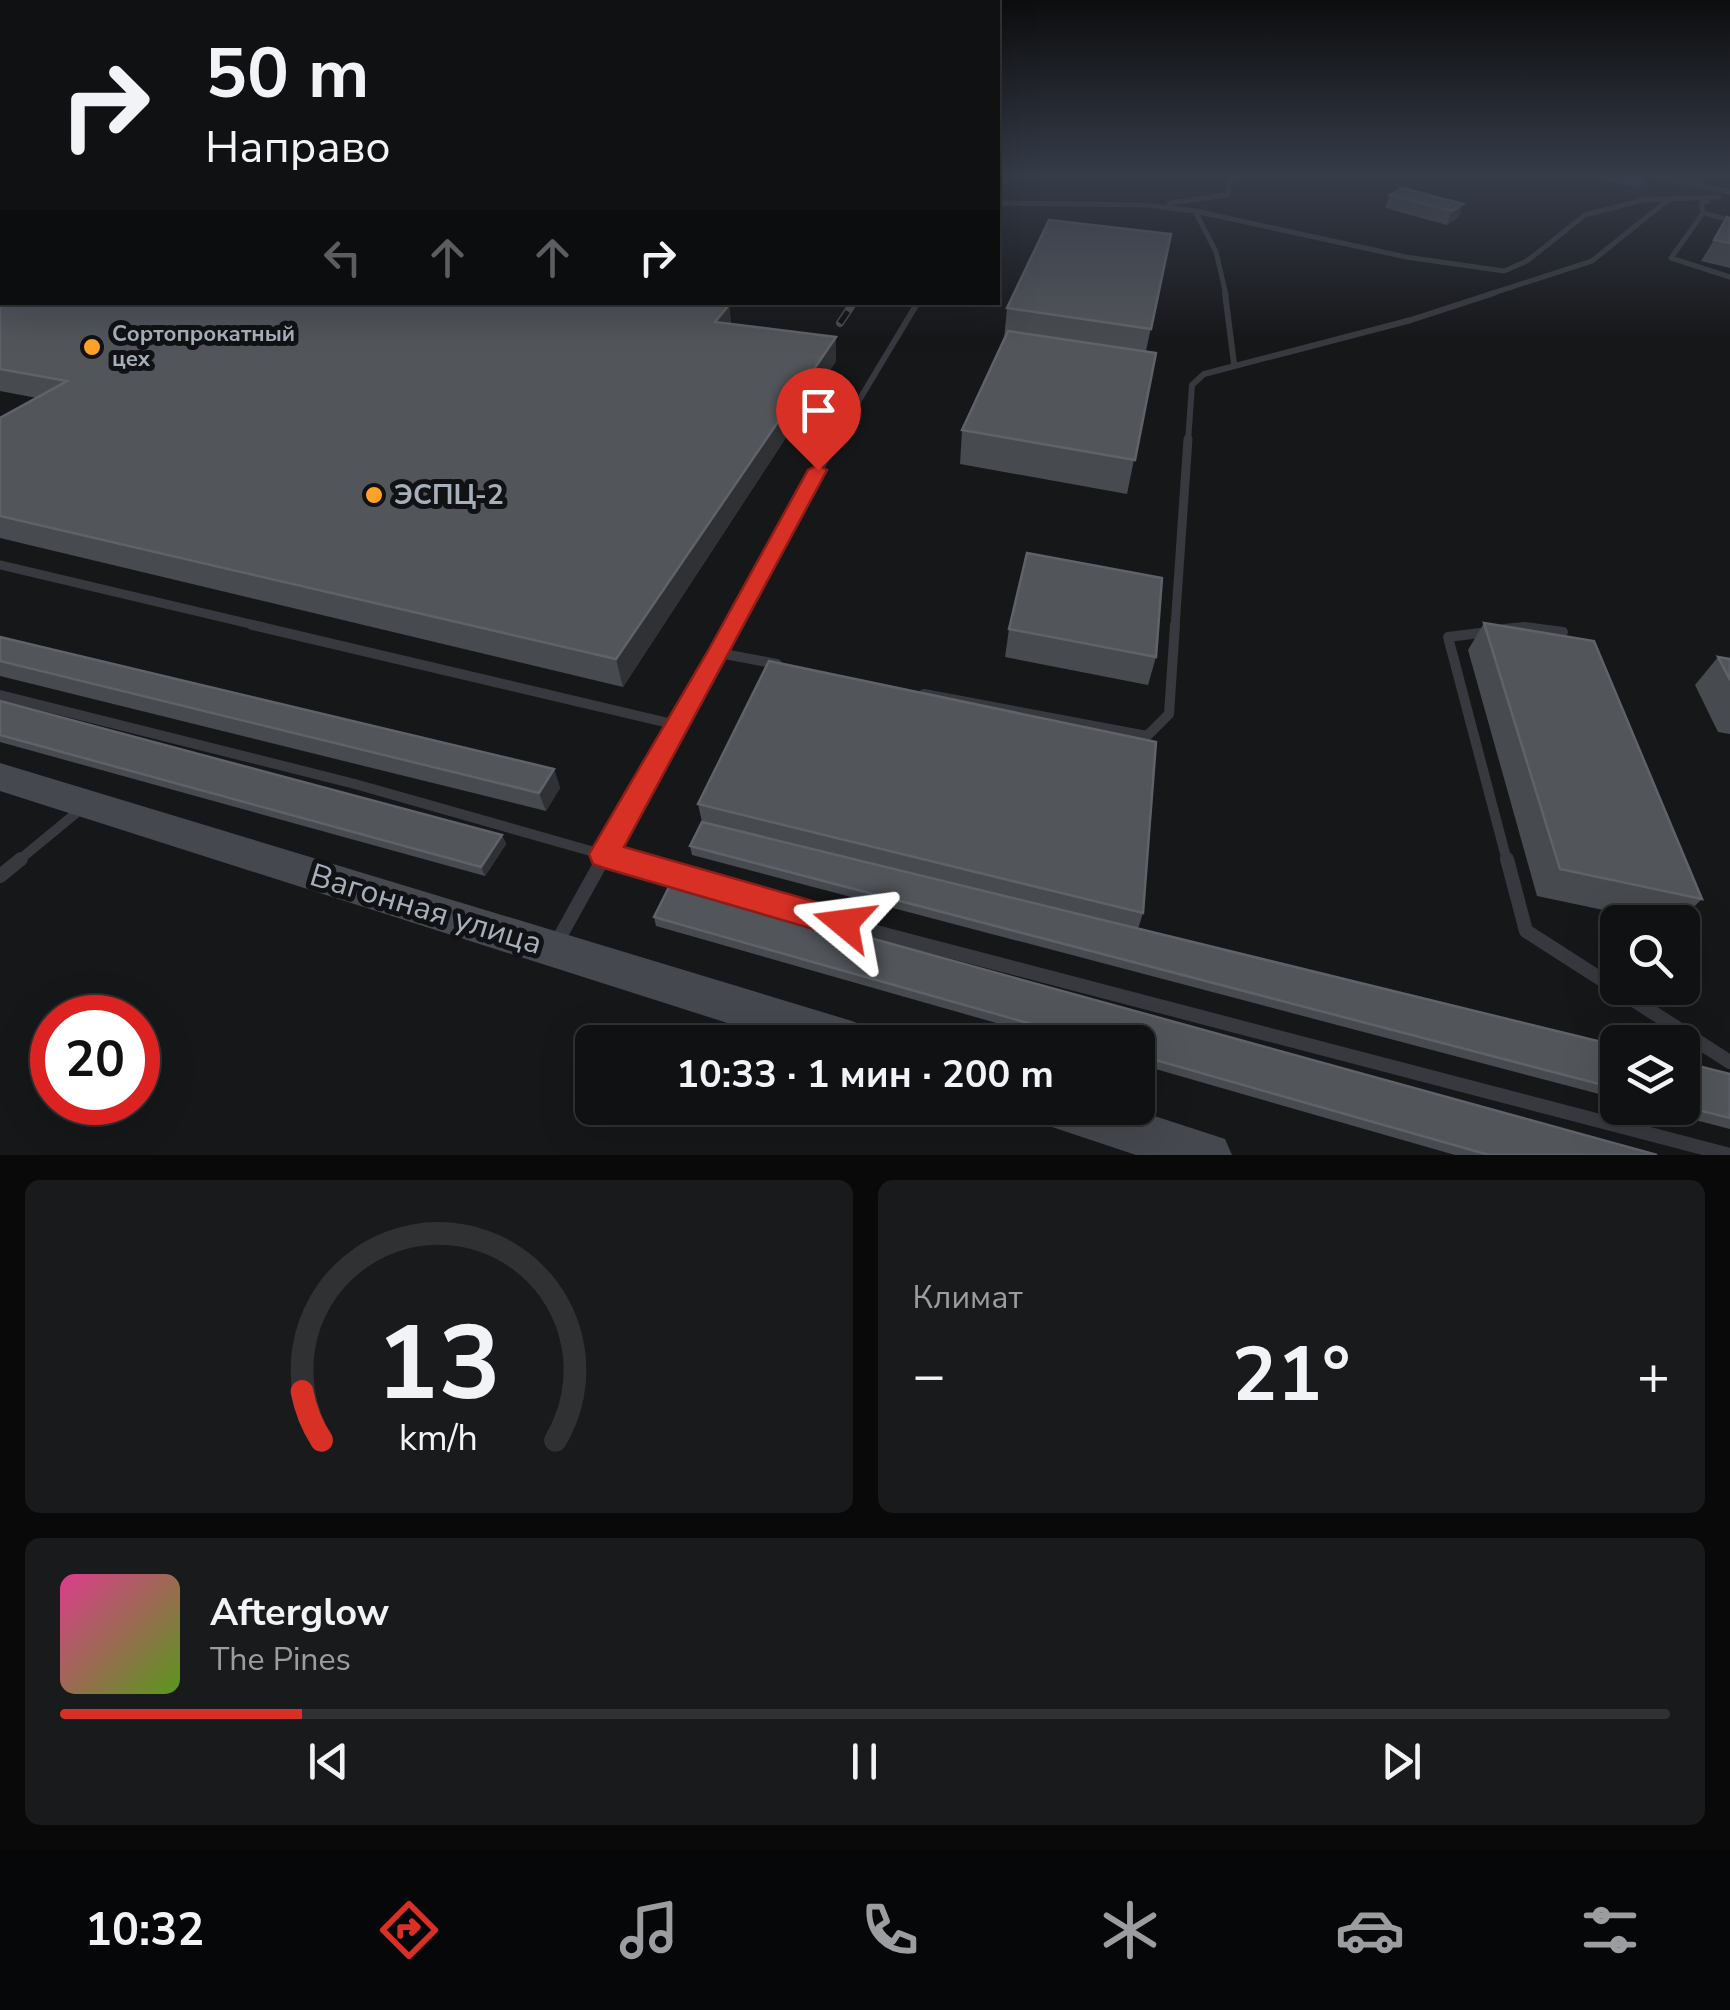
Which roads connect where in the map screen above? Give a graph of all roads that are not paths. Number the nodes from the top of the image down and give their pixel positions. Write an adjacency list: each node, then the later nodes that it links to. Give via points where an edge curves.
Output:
1 (1206, 232): 8 (lane, via 1224,281)
2 (1291, 232): 3 (lane, via 1504,271)
3 (1564, 232)
4 (1628, 232): 8 (lane, via 1592,261 1411,320)
5 (1689, 232): 6 (lane, via 1671,258)
6 (1730, 277)
7 (916, 305): 11 (lane)
8 (1234, 364): 13 (lane, via 1192,385 1169,714 1160,725 1147,736 1118,733)
9 (0, 565): 15 (lane)
10 (1563, 632): 22 (lane, via 1525,626 1448,637 1526,931)
11 (720, 653): 12 (lane); 15 (lane)
12 (796, 668)
13 (911, 691)
14 (0, 695): 18 (lane)
15 (677, 725): 18 (lane)
16 (0, 777): 17 (street, Вагонная улица)
17 (88, 804): 19 (lane); 20 (street, Вагонная улица)
18 (604, 854): 20 (lane); 25 (lane, via 876,932)
19 (0, 876)
20 (553, 948): 21 (street, Вагонная улица)
21 (798, 1025)
22 (1730, 1062)
23 (1113, 1125): 24 (street)
24 (1210, 1155)
25 (1730, 1155)

